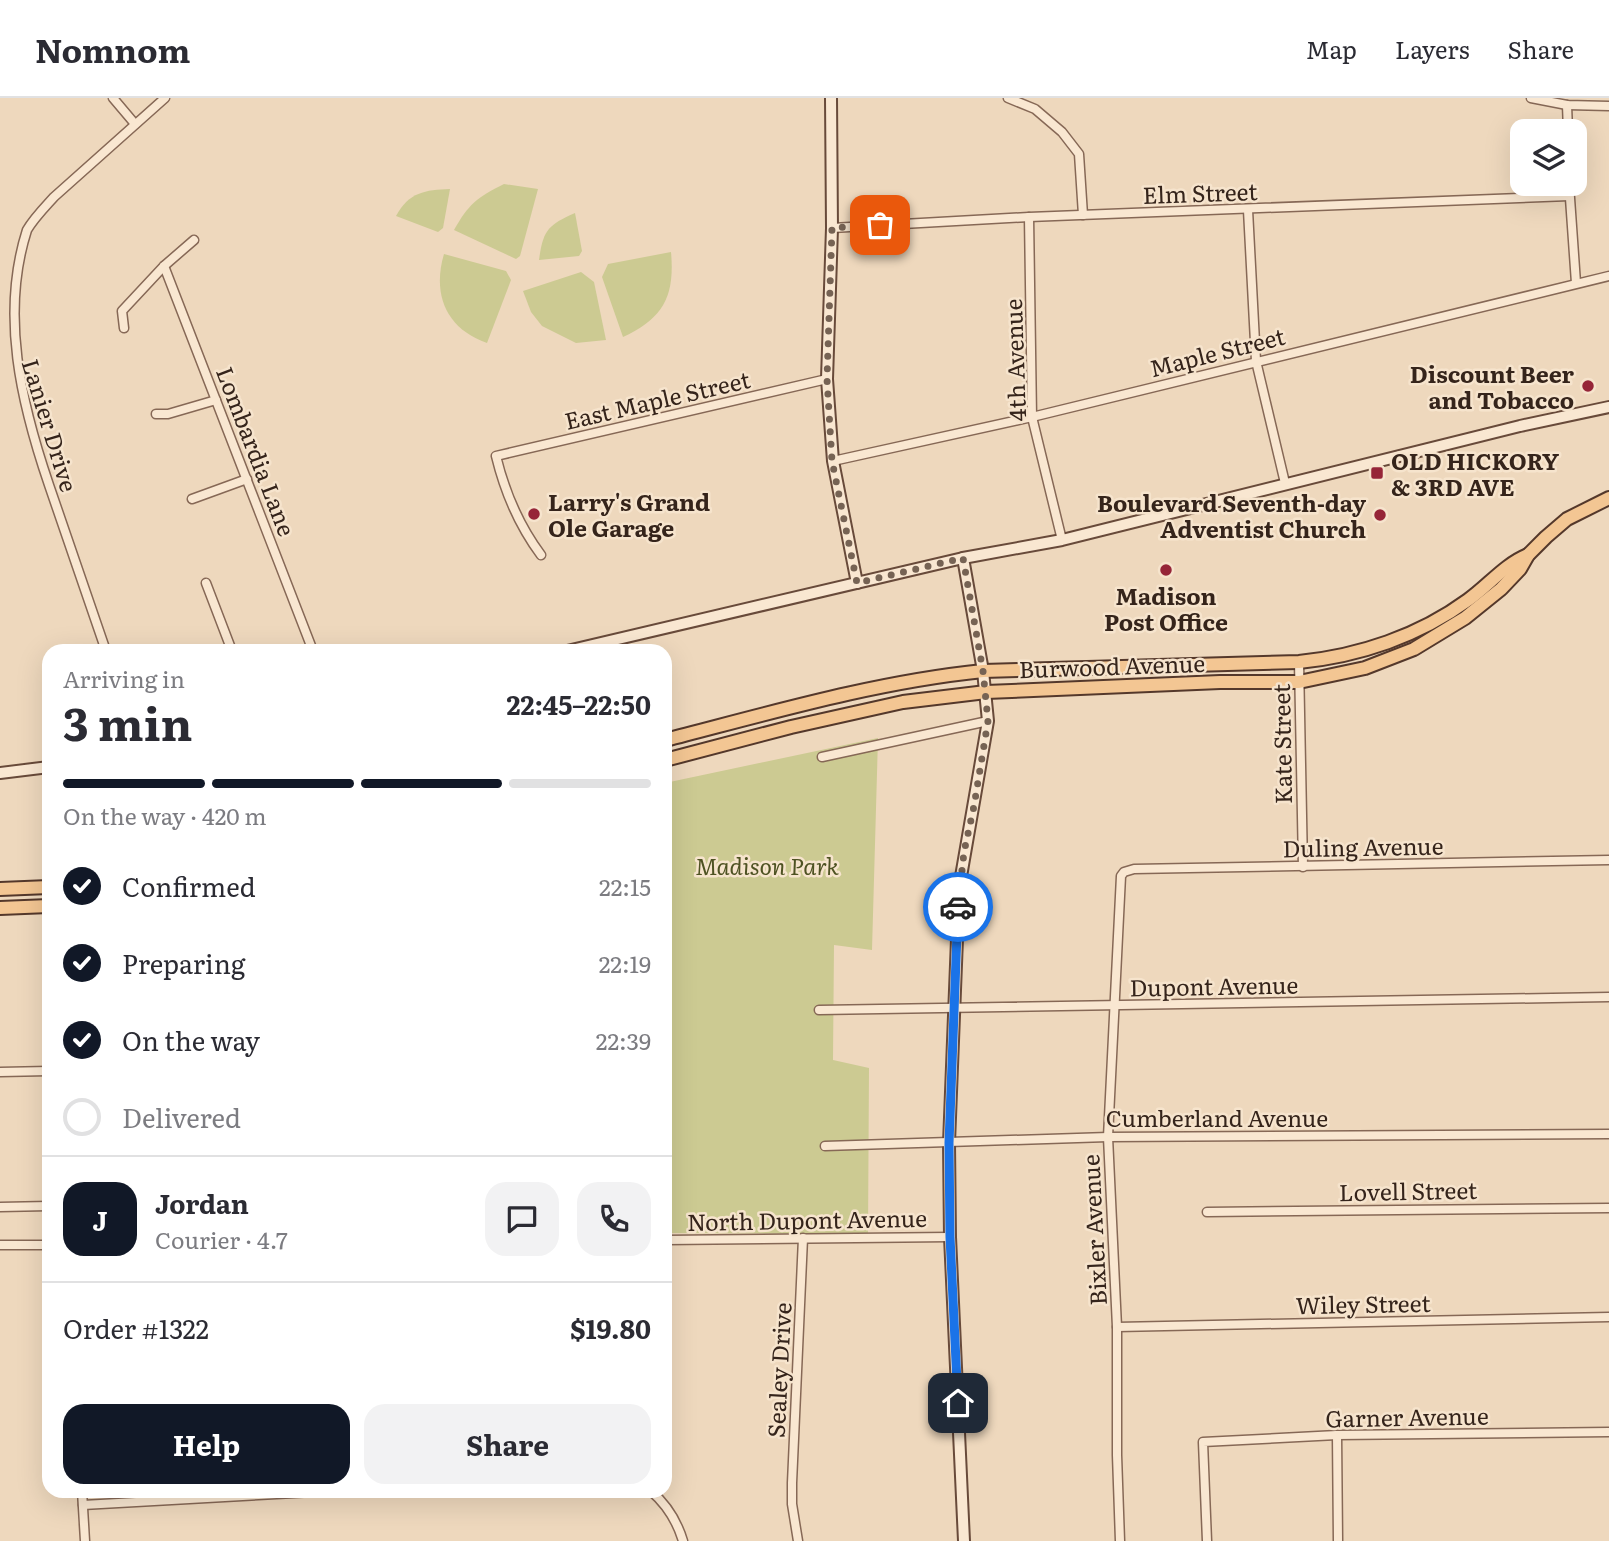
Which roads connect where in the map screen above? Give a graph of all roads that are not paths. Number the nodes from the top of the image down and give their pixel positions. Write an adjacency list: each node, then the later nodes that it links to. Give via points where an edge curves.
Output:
1 (113, 98): 9 (street)
2 (165, 98): 9 (street, Lanier Drive)
3 (831, 98): 14 (street)
4 (1008, 98): 12 (street, via 1035,109 1079,154)
5 (1531, 98): 6 (street)
6 (1567, 105): 7 (street); 8 (street)
7 (1609, 106)
8 (1568, 119)
9 (135, 124): 37 (street, Lanier Drive, via 54,197 27,229 13,263 6,304 14,384)
10 (1569, 196): 11 (street, Elm Street); 18 (street)
11 (1248, 210): 12 (street, Elm Street); 20 (street)
12 (1083, 215): 13 (street, Elm Street)
13 (1030, 217): 14 (street, Elm Street); 25 (street, 4th Avenue)
14 (832, 228): 21 (street)
15 (194, 240): 16 (street)
16 (164, 266): 19 (street, via 122,311); 22 (street, Lombardia Lane)
17 (1609, 276): 18 (street, Maple Street)
18 (1576, 283): 20 (street, Maple Street)
19 (124, 328)
20 (1256, 361): 25 (street, Maple Street); 28 (street)
21 (827, 379): 26 (street); 32 (street, East Maple Street, via 496,456 505,492)
22 (216, 400): 24 (street); 27 (street, Lombardia Lane)
23 (1609, 407): 28 (street)
24 (156, 414)
25 (1032, 417): 26 (street, Maple Street); 31 (street, 4th Avenue)
26 (832, 461): 36 (street)
27 (247, 479): 30 (street); 39 (street, Lombardia Lane)
28 (1285, 483): 31 (street)
29 (1609, 498): 33 (main road, Burwood Avenue, via 1567,519)
30 (192, 499)
31 (1062, 540): 34 (street)
32 (541, 555)
33 (1528, 555): 41 (main road, Burwood Avenue, via 1512,561 1467,601 1401,638 1350,654); 43 (main road, Burwood Avenue, via 1501,589 1438,636 1365,668)
34 (963, 558): 36 (street); 42 (street)
35 (206, 583): 38 (street)
36 (857, 583): 40 (street)
37 (104, 644)
38 (229, 644)
39 (310, 644)
40 (597, 644)
41 (1299, 662): 42 (main road, Burwood Avenue); 43 (street, Kate Street)
42 (983, 671): 44 (street); 46 (main road, Burwood Avenue, via 855,691)
43 (1299, 682): 44 (main road, Burwood Avenue); 52 (street, Kate Street)
44 (986, 692): 45 (street); 48 (main road, Burwood Avenue, via 903,702)
45 (988, 721): 47 (street); 59 (street, via 959,888)
46 (672, 738)
47 (822, 757)
48 (672, 758)
49 (42, 767): 50 (street)
50 (0, 773)
51 (1609, 860): 52 (street, Duling Avenue)
52 (1303, 867): 53 (street, Duling Avenue, via 1134,869)
53 (1121, 876): 60 (street, Bixler Avenue)
54 (42, 887): 55 (main road)
55 (0, 889)
56 (42, 906): 57 (main road)
57 (0, 908)
58 (1609, 998): 60 (street, Dupont Avenue)
59 (954, 1006): 60 (street, Dupont Avenue); 61 (street, Dupont Avenue); 66 (street)
60 (1116, 1006): 65 (street, Bixler Avenue)
61 (819, 1010)
62 (42, 1071): 63 (street)
63 (0, 1072)
64 (1609, 1134): 65 (street, Cumberland Avenue)
65 (1108, 1137): 66 (street, Cumberland Avenue); 78 (street, Bixler Avenue)
66 (949, 1143): 67 (street, Cumberland Avenue); 72 (street)
67 (825, 1146)
68 (0, 1206): 69 (street)
69 (42, 1206)
70 (1609, 1208): 71 (street, Lovell Street)
71 (1207, 1212)
72 (950, 1237): 73 (street, North Dupont Avenue); 88 (street)
73 (803, 1238): 74 (street, North Dupont Avenue); 87 (street, Sealey Drive, via 792,1504)
74 (672, 1240)
75 (0, 1245): 76 (street)
76 (42, 1245)
77 (1609, 1317): 78 (street, Wiley Street)
78 (1117, 1327): 89 (street, Bixler Avenue)
79 (1609, 1432): 80 (street, Garner Avenue)
80 (1338, 1435): 90 (street, Garner Avenue, via 1203,1442); 91 (street)
81 (82, 1498): 84 (street)
82 (207, 1498): 84 (street)
83 (659, 1498): 86 (street)
84 (83, 1505): 85 (street)
85 (85, 1541)
86 (683, 1541)
87 (798, 1541)
88 (964, 1541)
89 (1121, 1541)
90 (1207, 1541)
91 (1338, 1541)

